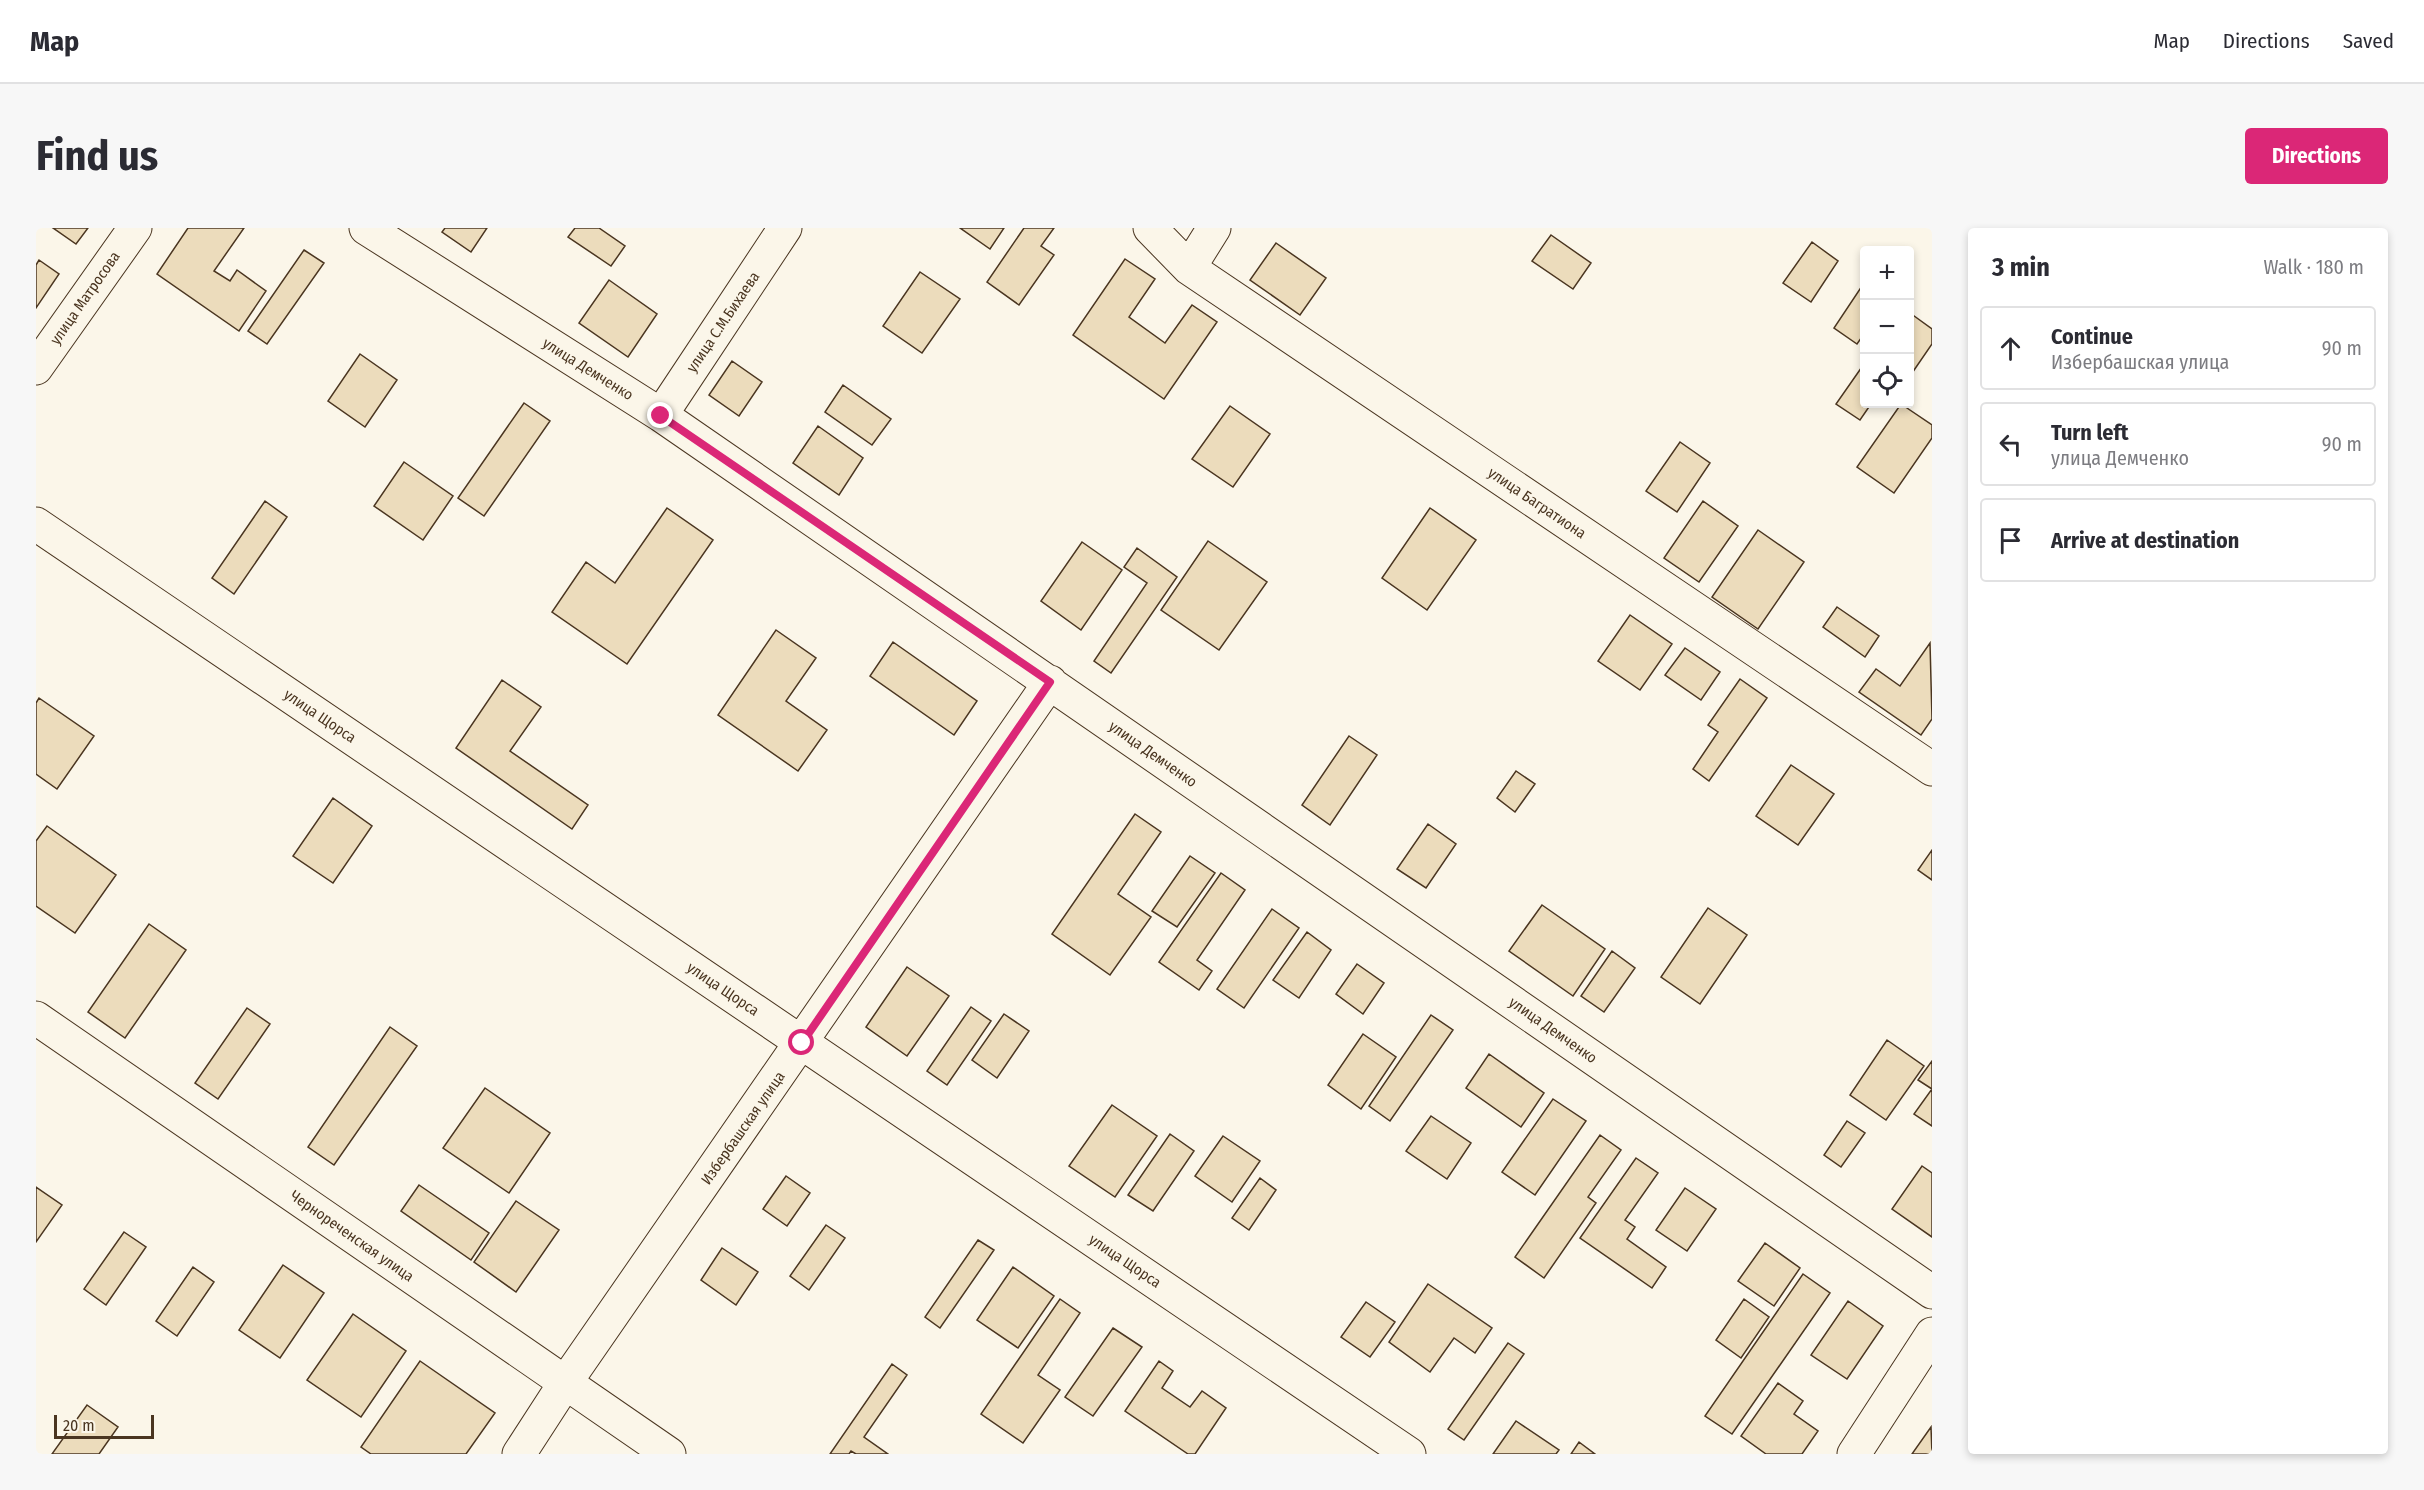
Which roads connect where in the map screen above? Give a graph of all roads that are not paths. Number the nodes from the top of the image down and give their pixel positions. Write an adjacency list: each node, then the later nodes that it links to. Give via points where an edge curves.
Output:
1 (135, 228): 7 (street, улица Матросова)
2 (366, 228): 8 (street, улица Демченко)
3 (785, 228): 8 (street, улица С.М.Бихаева)
4 (1150, 228): 6 (street, улица Багратиона)
5 (1214, 228): 6 (street)
6 (1189, 268): 11 (street, улица Багратиона)
7 (36, 368)
8 (661, 416): 10 (street, улица Демченко)
9 (36, 524): 13 (street, улица Щорса)
10 (1050, 682): 13 (street, Избербашская улица); 14 (street, улица Демченко)
11 (1932, 769)
12 (36, 1018): 16 (street, Чернореченская улица)
13 (802, 1043): 16 (street, Избербашская улица); 19 (street, улица Щорса)
14 (1932, 1293)
15 (1932, 1334): 20 (street)
16 (565, 1383): 17 (street, Избербашская улица); 18 (street, Чернореченская улица)
17 (519, 1454)
18 (669, 1454)
19 (1409, 1454)
20 (1854, 1454)

